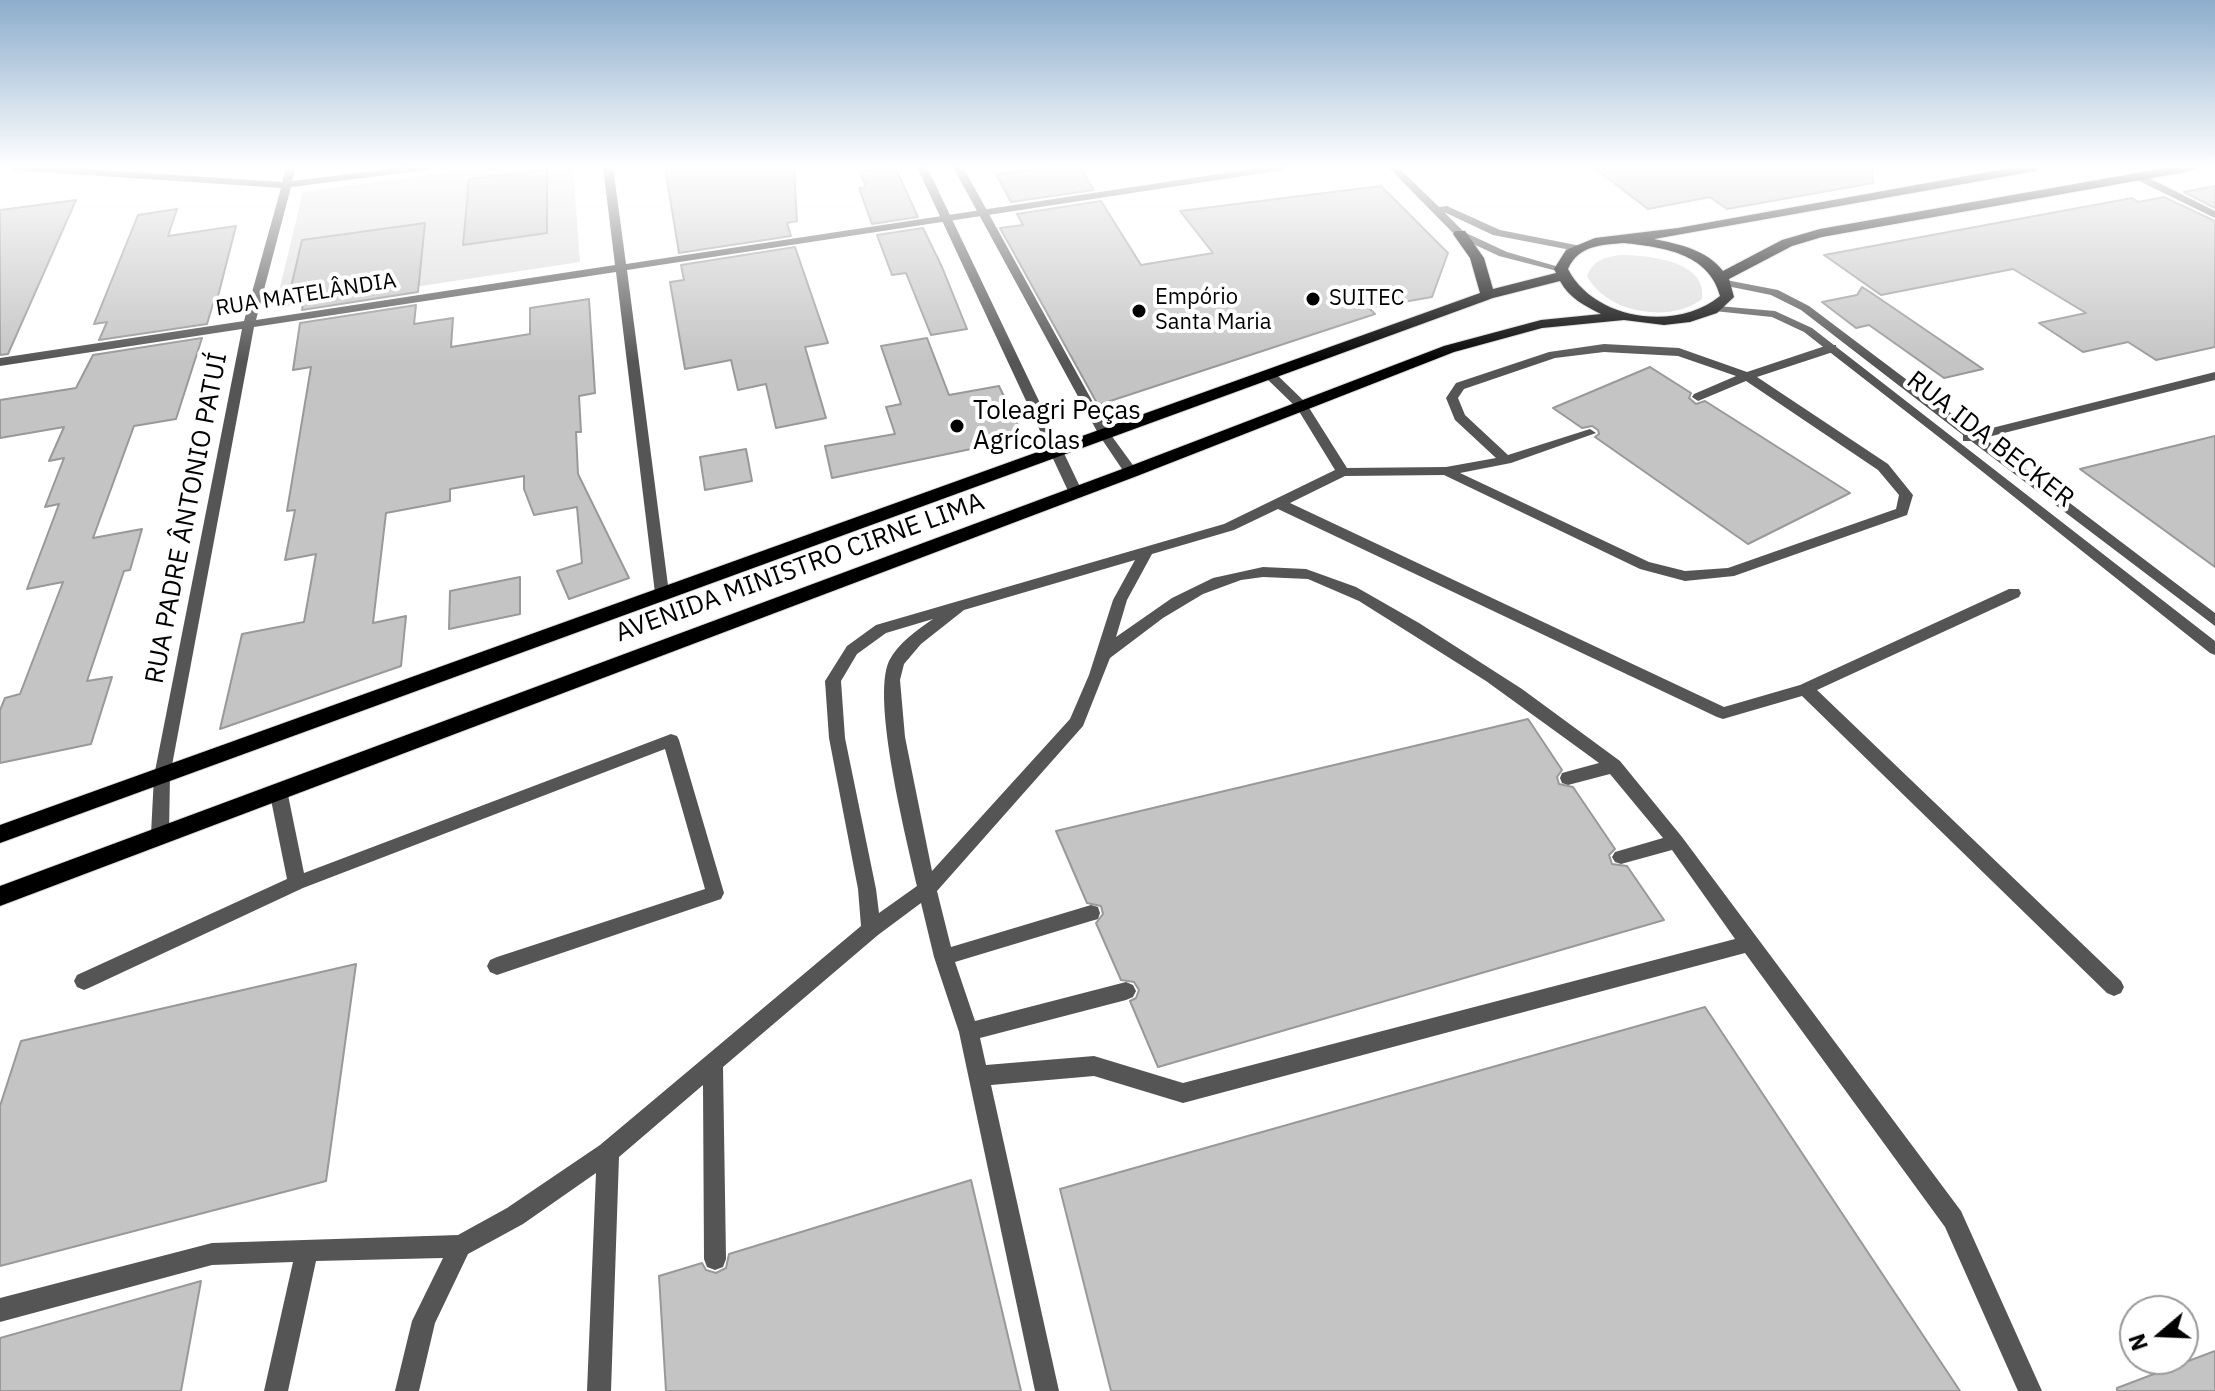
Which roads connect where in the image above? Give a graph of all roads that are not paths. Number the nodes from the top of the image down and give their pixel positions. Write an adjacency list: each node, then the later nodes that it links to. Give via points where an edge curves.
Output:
1 (274, 232): 18 (street, RUA PADRE ÂNTONIO PATUÍ)
2 (616, 232): 12 (street)
3 (850, 232): 12 (street, RUA MATELÂNDIA)
4 (954, 232): 30 (street)
5 (993, 232): 27 (street)
6 (1494, 232): 11 (street)
7 (1678, 232): 10 (main road)
8 (1826, 232): 14 (main road, via 1787,243)
9 (1460, 234): 13 (street); 15 (main road, via 1477,258)
10 (1624, 239): 11 (main road); 14 (main road, via 1682,250 1706,262)
11 (1576, 248): 13 (main road, via 1565,257)
12 (621, 267): 18 (street, RUA MATELÂNDIA); 38 (street)
13 (1561, 272): 15 (main road, AVENIDA MINISTRO CIRNE LIMA); 17 (main road, via 1583,299)
14 (1724, 280): 16 (main road, via 1727,297); 28 (street, via 1774,292 1805,308)
15 (1488, 295): 21 (main road, AVENIDA MINISTRO CIRNE LIMA)
16 (1718, 309): 17 (main road, via 1694,319 1661,322); 19 (street, RUA IDA BECKER, via 1769,311 1791,319)
17 (1624, 316): 25 (main road, AVENIDA MINISTRO CIRNE LIMA, via 1541,324 1491,336)
18 (249, 325): 20 (street, RUA MATELÂNDIA); 46 (street, RUA PADRE ÂNTONIO PATUÍ)
19 (1832, 348): 22 (street); 29 (street, RUA IDA BECKER)
20 (0, 362)
21 (1269, 374): 25 (street); 27 (main road, AVENIDA MINISTRO CIRNE LIMA)
22 (1747, 376): 24 (street); 31 (street, via 1679,352 1604,348 1553,355 1460,386 1452,398 1459,417); 32 (street, via 1883,467 1906,495 1902,512 1729,573 1685,576 1645,566)
23 (2215, 376): 28 (street)
24 (1698, 397)
25 (1302, 406): 33 (main road, AVENIDA MINISTRO CIRNE LIMA); 34 (street)
26 (1590, 433): 31 (street)
27 (1105, 435): 30 (main road, AVENIDA MINISTRO CIRNE LIMA); 33 (street)
28 (1974, 437): 29 (street); 41 (street)
29 (1954, 442): 42 (street, RUA IDA BECKER)
30 (1056, 452): 35 (street); 38 (main road, AVENIDA MINISTRO CIRNE LIMA)
31 (1506, 460): 32 (street)
32 (1446, 471): 34 (street)
33 (1131, 472): 35 (main road, AVENIDA MINISTRO CIRNE LIMA)
34 (1343, 472): 36 (street)
35 (1076, 493): 48 (main road, AVENIDA MINISTRO CIRNE LIMA)
36 (1280, 504): 37 (street, via 1229,527); 44 (street, via 1723,713)
37 (1146, 552): 40 (street); 43 (street, via 1120,600)
38 (662, 593): 46 (main road, AVENIDA MINISTRO CIRNE LIMA)
39 (2014, 593): 44 (street)
40 (971, 600): 54 (street, via 917,639 895,665 894,726); 57 (street, via 881,629 852,650 833,681 837,738)
41 (2215, 621)
42 (2215, 649)
43 (1103, 655): 45 (street, via 1163,609 1206,586 1262,572 1311,574 1373,602 1488,672); 54 (street, via 1077,722)
44 (1805, 689): 62 (street)
45 (1614, 766): 47 (street); 51 (street)
46 (162, 776): 49 (main road, AVENIDA MINISTRO CIRNE LIMA); 50 (street, RUA PADRE ÂNTONIO PATUÍ)
47 (1568, 778)
48 (278, 790): 50 (main road, AVENIDA MINISTRO CIRNE LIMA); 53 (street)
49 (0, 834)
50 (160, 834): 55 (main road, AVENIDA MINISTRO CIRNE LIMA)
51 (1676, 842): 52 (street); 58 (street)
52 (1621, 857)
53 (297, 883): 60 (street, via 671,740 715,893); 61 (street)
54 (927, 889): 57 (street); 59 (street)
55 (0, 896)
56 (1091, 913): 59 (street)
57 (871, 929): 65 (street)
58 (1749, 944): 66 (street, via 1183,1093 1094,1066); 76 (street, via 1953,1219)
59 (944, 957): 64 (street)
60 (497, 966)
61 (84, 981)
62 (2114, 987)
63 (1126, 991): 64 (street)
64 (969, 1032): 66 (street)
65 (713, 1066): 67 (street); 70 (street)
66 (977, 1076): 75 (street)
67 (608, 1152): 68 (street, via 515,1216); 74 (street)
68 (460, 1246): 69 (street); 73 (street, via 424,1321)
69 (307, 1250): 71 (street, via 212,1254); 72 (street)
70 (715, 1259)
71 (0, 1310)
72 (276, 1391)
73 (407, 1391)
74 (599, 1391)
75 (1047, 1391)
76 (2030, 1391)

